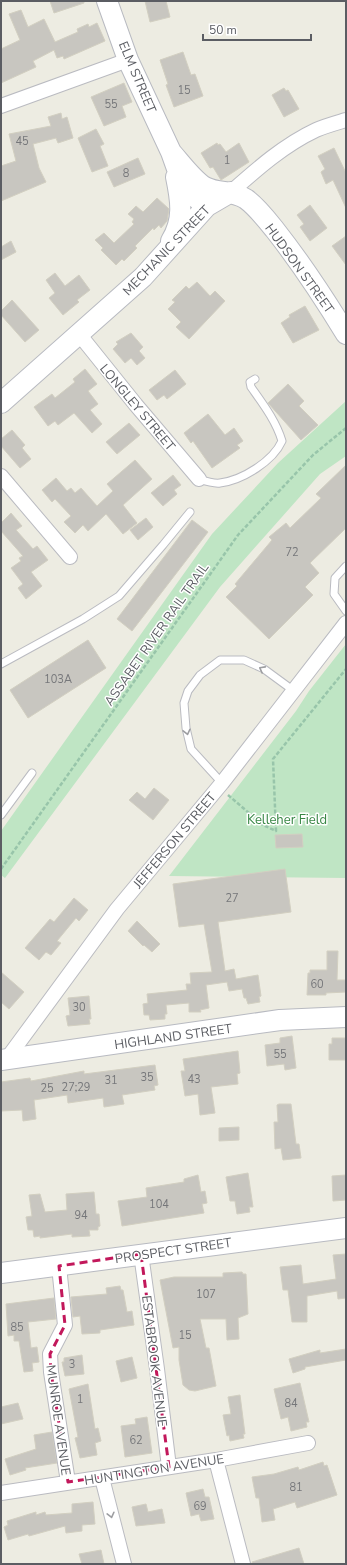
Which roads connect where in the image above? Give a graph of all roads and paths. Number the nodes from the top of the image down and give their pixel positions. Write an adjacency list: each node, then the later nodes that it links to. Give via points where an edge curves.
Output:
1 (110, 2): 2 (street, ELM STREET)
2 (128, 60): 3 (street); 5 (street, ELM STREET)
3 (1, 106)
4 (346, 120): 6 (street, MECHANIC STREET, via 317,130 291,145 267,161)
5 (171, 152): 6 (street, ELM STREET, via 197,182 205,187); 7 (street, ELM STREET, via 188,192); 8 (street, ELM STREET, via 181,201 176,234)
6 (231, 192): 7 (street, MECHANIC STREET); 10 (street, HUDSON STREET, via 246,199 267,220 292,252)
7 (207, 206): 8 (street, MECHANIC STREET)
8 (164, 255): 9 (street, MECHANIC STREET)
9 (79, 334): 12 (street, MECHANIC STREET); 15 (street, LONGLEY STREET)
10 (346, 334)
11 (255, 379): 15 (lane, via 250,382 251,387 281,435 279,449 258,467 234,480 219,484)
12 (1, 403)
13 (346, 428): 27 (path, ASSABET RIVER RAIL TRAIL, via 313,455 238,535)
14 (1, 476): 17 (street)
15 (199, 479)
16 (190, 512): 21 (lane, via 119,596)
17 (70, 557)
18 (346, 566): 19 (lane, via 335,578 334,594)
19 (346, 611)
20 (346, 623): 23 (street, JEFFERSON STREET)
21 (1, 664)
22 (346, 669): 25 (path, via 274,760 276,831 263,825)
23 (294, 691): 25 (street, JEFFERSON STREET); 25 (lane, one-way to 25, via 264,670 244,660 220,660 200,675 188,691 184,703 186,728 191,749)
24 (32, 773): 26 (lane)
25 (220, 785): 29 (street, JEFFERSON STREET, via 117,909)
26 (1, 815)
27 (1, 868)
28 (346, 1017): 29 (street, HIGHLAND STREET, via 280,1020)
29 (3, 1060)
30 (346, 1228): 31 (street, PROSPECT STREET)
31 (141, 1254): 32 (street, PROSPECT STREET); 36 (street, ESTABROOK AVENUE)
32 (59, 1266): 33 (street, PROSPECT STREET); 38 (street, MUNROE AVENUE, via 65,1325 50,1354 50,1360)
33 (1, 1273)
34 (308, 1443): 35 (street, HUNTINGTON AVENUE)
35 (216, 1460): 36 (street, HUNTINGTON AVENUE); 41 (street)
36 (169, 1467): 37 (street, HUNTINGTON AVENUE)
37 (102, 1478): 38 (street, HUNTINGTON AVENUE); 40 (street, one-way to 40)
38 (68, 1482): 39 (street, HUNTINGTON AVENUE)
39 (1, 1493)
40 (124, 1564)
41 (243, 1564)

